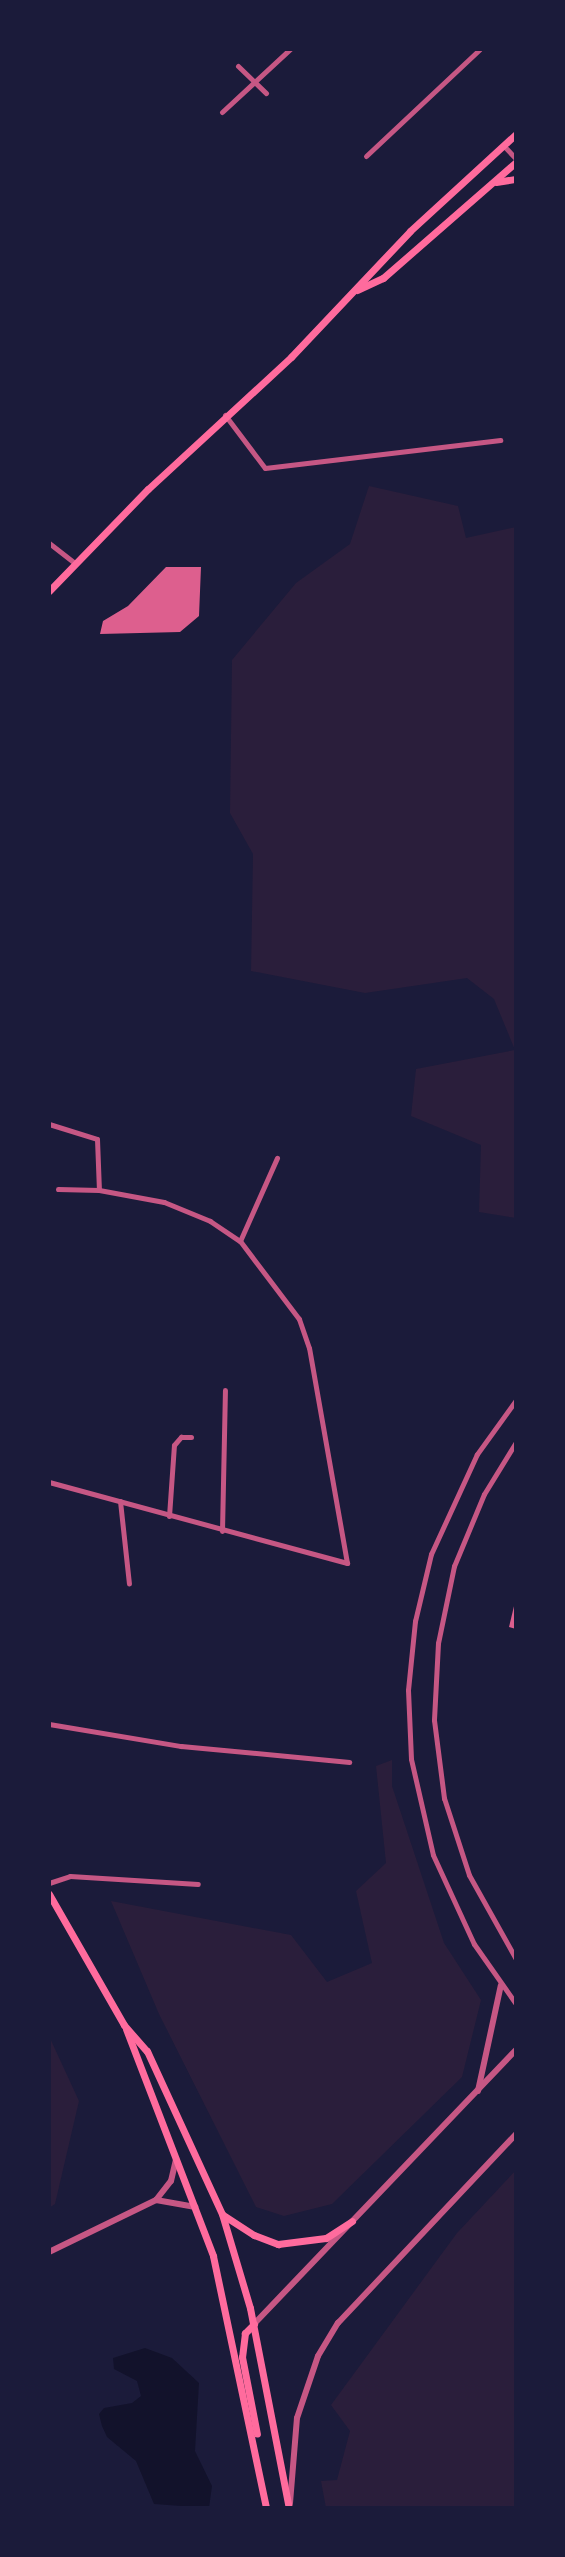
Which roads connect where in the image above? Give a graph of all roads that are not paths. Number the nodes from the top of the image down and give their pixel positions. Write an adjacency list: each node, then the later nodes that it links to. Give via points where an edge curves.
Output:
1 (290, 49): 4 (street)
2 (480, 49): 9 (street)
3 (238, 66): 4 (street)
4 (254, 83): 5 (street); 6 (street)
5 (266, 93)
6 (222, 112)
7 (516, 134): 8 (main road)
8 (504, 146): 10 (street); 13 (main road, via 410,231)
9 (366, 156)
10 (516, 160): 12 (main road)
11 (516, 180): 12 (main road)
12 (493, 183): 13 (main road, via 383,278)
13 (356, 290): 14 (main road)
14 (225, 415): 15 (street, via 265,468); 17 (main road)
15 (500, 440)
16 (49, 543): 17 (street)
17 (75, 562): 18 (main road)
18 (49, 591)
19 (49, 1125): 22 (street, via 97,1139)
20 (277, 1158): 23 (street)
21 (58, 1189): 22 (street)
22 (99, 1190): 23 (street, via 164,1202 210,1221)
23 (240, 1241): 31 (street, via 299,1319 309,1348 347,1563)
24 (225, 1390): 31 (street)
25 (516, 1400): 39 (street, via 477,1454 431,1555 415,1621 408,1690 411,1759 433,1854 457,1911)
26 (191, 1437): 30 (street, via 181,1437 174,1445)
27 (516, 1442): 38 (street, via 484,1494 454,1566 434,1681 444,1798 468,1875)
28 (49, 1482): 29 (street)
29 (120, 1501): 30 (street); 32 (street)
30 (170, 1516): 31 (street)
31 (222, 1531)
32 (130, 1584)
33 (49, 1724): 34 (street, via 181,1746)
34 (349, 1762)
35 (49, 1883): 36 (street, via 70,1875)
36 (198, 1884)
37 (49, 1894): 41 (main road)
38 (516, 1959)
39 (501, 1985): 40 (street); 43 (street)
40 (516, 2004)
41 (124, 2025): 45 (main road); 48 (main road, via 147,2051)
42 (516, 2050): 43 (street)
43 (478, 2093): 49 (street)
44 (516, 2134): 54 (street, via 357,2298 318,2356 292,2445)
45 (176, 2156): 46 (street, via 171,2181); 47 (main road)
46 (156, 2200): 47 (street); 50 (street)
47 (197, 2208): 52 (main road, via 222,2292)
48 (222, 2214): 49 (main road, via 278,2244 326,2238); 51 (main road)
49 (352, 2221): 51 (street)
50 (49, 2252)
51 (254, 2324): 52 (main road, via 245,2333 242,2357); 54 (main road)
52 (259, 2469): 53 (main road)
53 (266, 2508)
54 (290, 2508)

